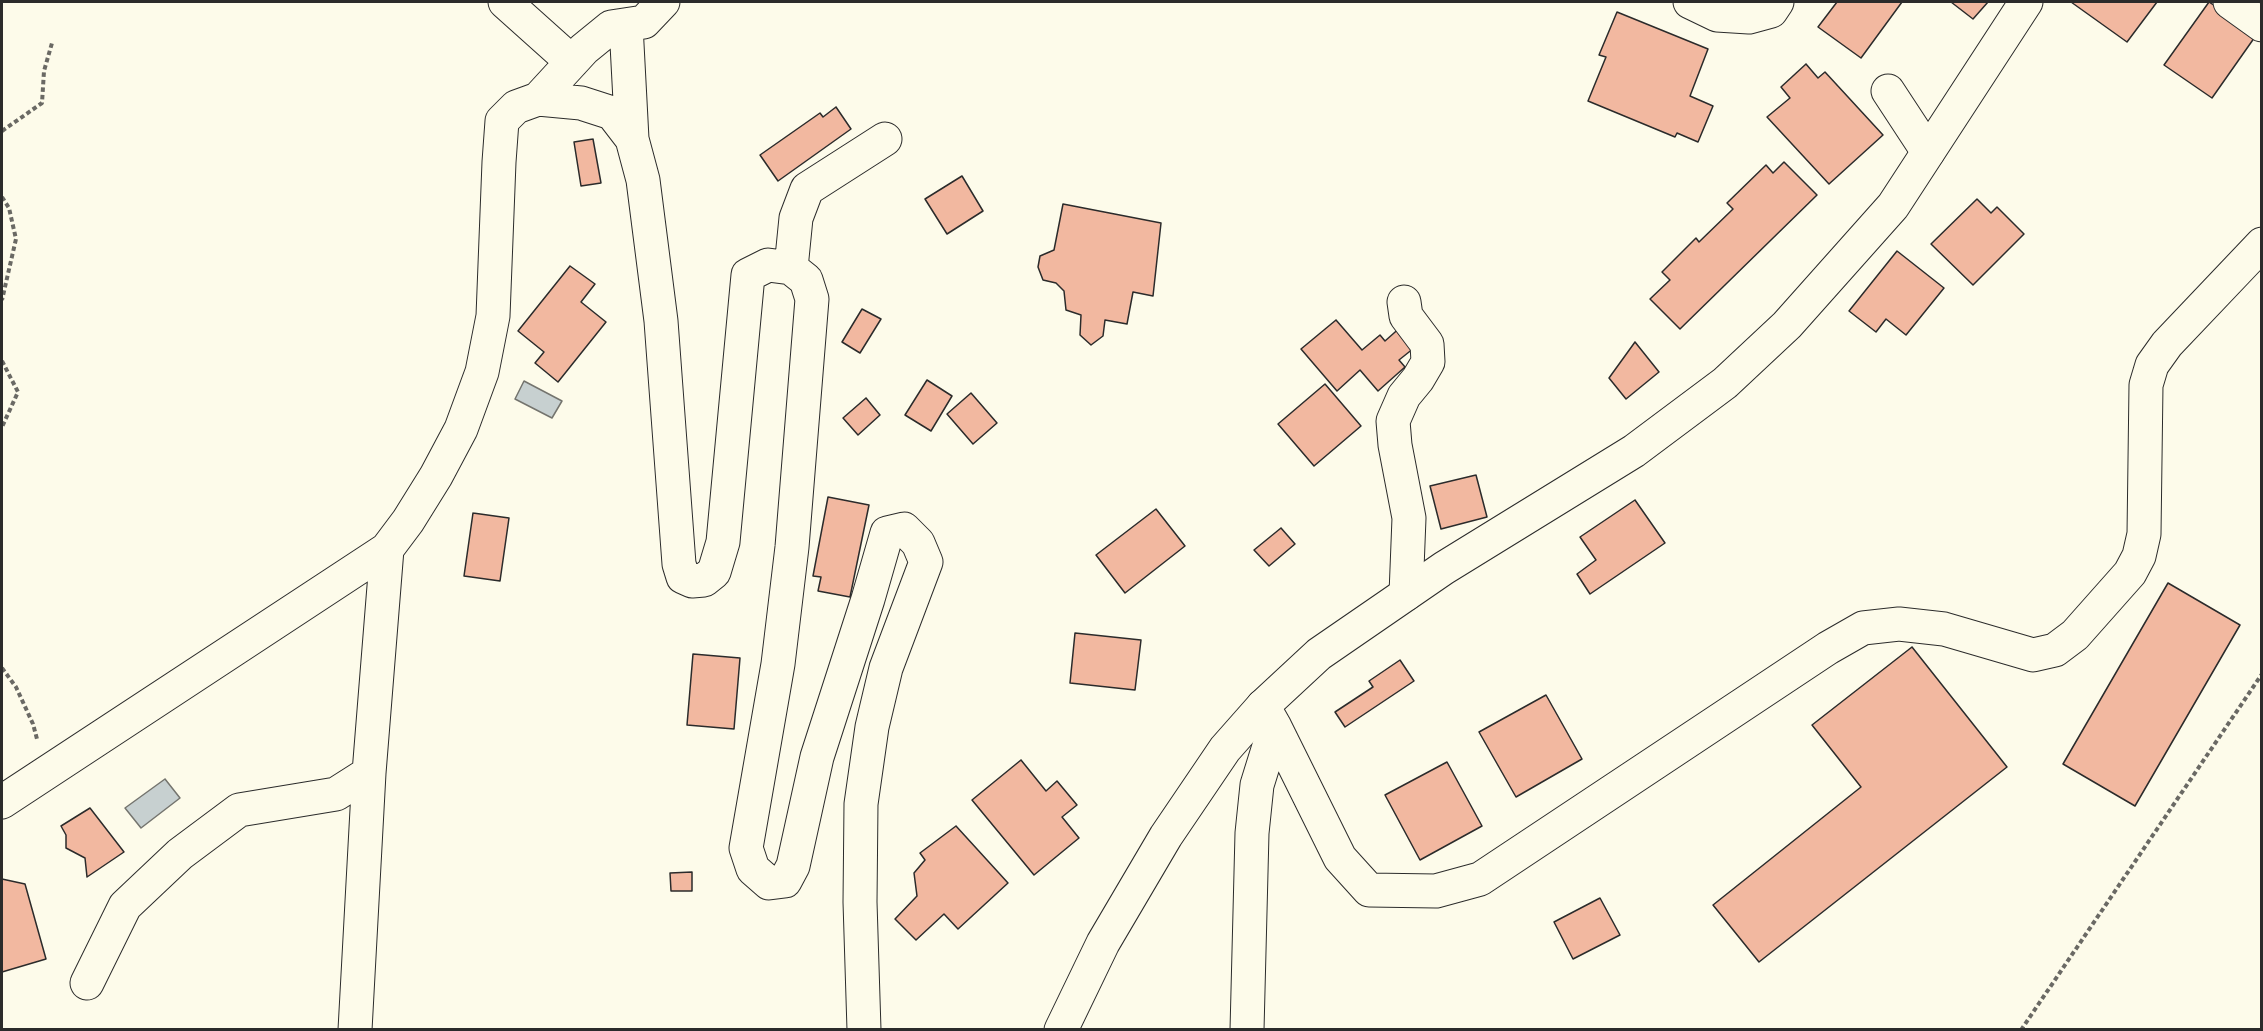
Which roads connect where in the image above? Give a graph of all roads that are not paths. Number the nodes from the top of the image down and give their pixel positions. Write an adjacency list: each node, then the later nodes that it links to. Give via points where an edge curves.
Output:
1 (505, 2): 9 (street)
2 (663, 2): 7 (street, via 644,22)
3 (1690, 2): 4 (street, via 1717,15 1749,17 1771,11)
4 (1777, 2)
5 (2026, 2): 14 (street)
6 (2230, 2): 8 (street)
7 (626, 24): 9 (street, via 611,27); 12 (street)
8 (2262, 25)
9 (572, 62): 11 (street)
10 (1888, 91): 14 (street)
11 (538, 99): 12 (street, via 581,103 612,113); 18 (street, via 516,107 502,121 493,316 482,372 461,429 430,485)
12 (632, 139): 16 (street, via 643,180 661,321 679,564 683,577 692,581 704,580 714,572 723,542 748,275 768,265)
13 (885, 139): 16 (street, via 807,189 796,218)
14 (1928, 152): 19 (street, via 1893,206 1837,271 1725,383 1634,450)
15 (2262, 244): 20 (street, via 2167,344 2152,365 2146,385 2144,534 2139,556 2130,573 2074,636 2055,650 2033,655 1944,629 1899,624 1863,628 1480,879 1436,891 1369,890 1340,858)
16 (790, 268): 25 (street, via 806,280 812,299 780,653 746,848 753,869 769,883 785,881 793,866 817,757 887,533 904,529 918,543 926,562 886,668 872,727 861,804)
17 (1404, 302): 19 (street, via 1406,316 1427,344 1428,362 1404,396 1393,421 1409,518)
18 (387, 549): 21 (street); 22 (street)
19 (1406, 594): 20 (street, via 1319,654)
20 (1269, 716): 26 (street, via 1225,749 1166,836 1103,943); 27 (street, via 1252,834)
21 (369, 773): 23 (street, via 336,794 239,810 180,854 125,906); 24 (street)
22 (2, 802)
23 (87, 983)
24 (355, 1029)
25 (864, 1029)
26 (1062, 1029)
27 (1247, 1029)

